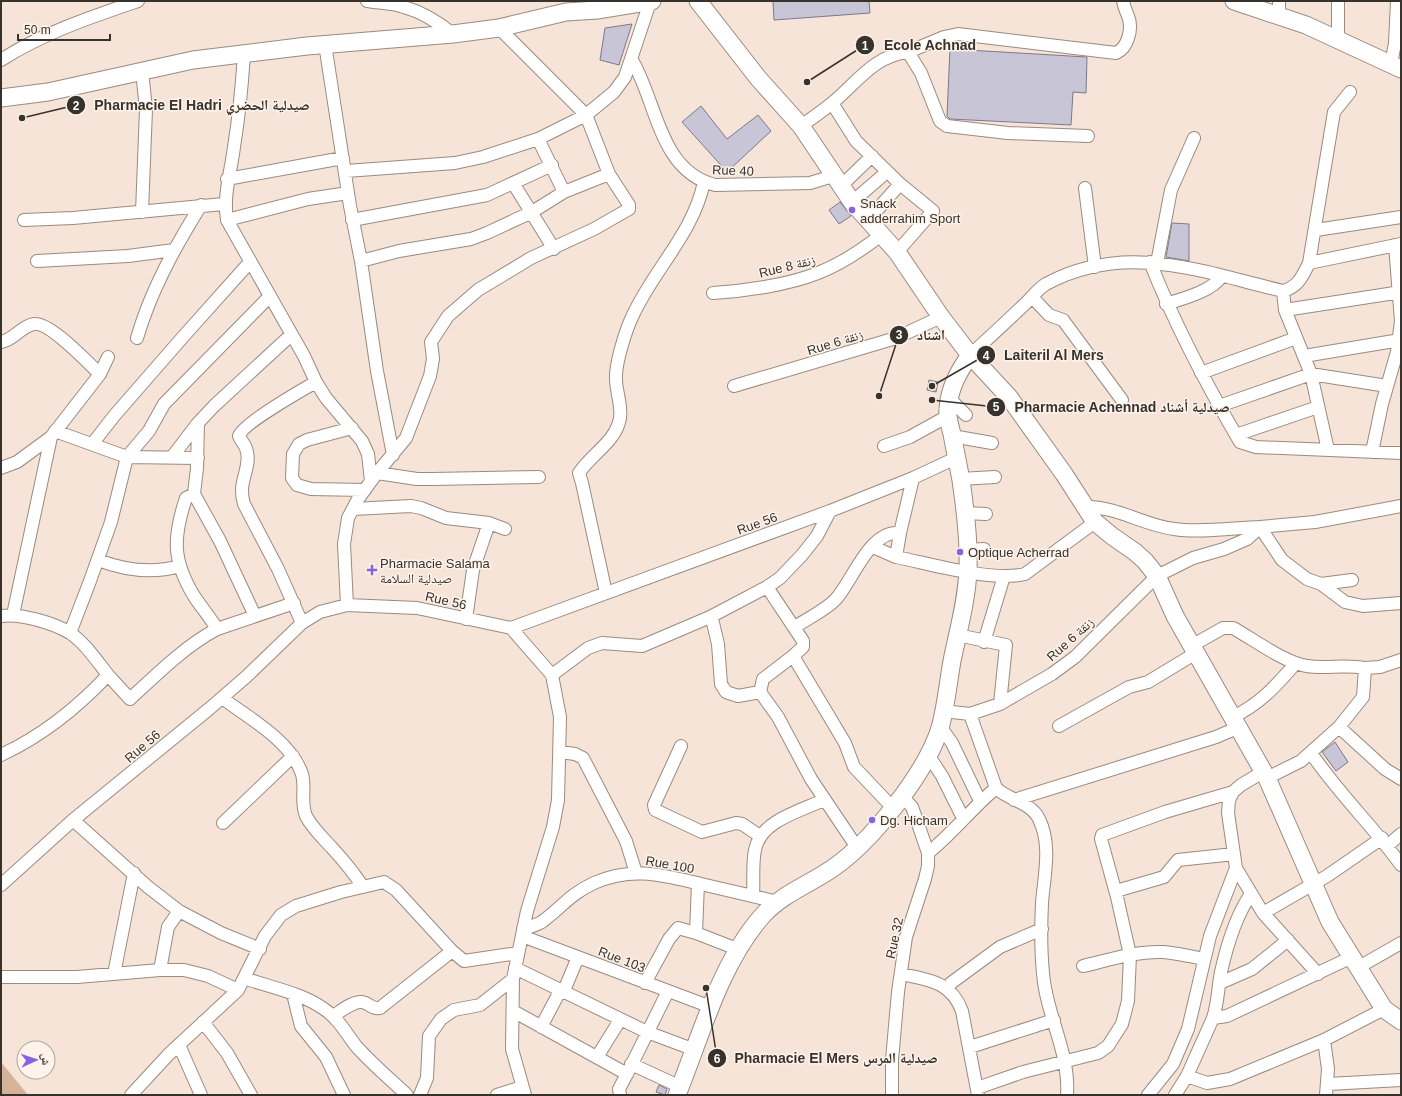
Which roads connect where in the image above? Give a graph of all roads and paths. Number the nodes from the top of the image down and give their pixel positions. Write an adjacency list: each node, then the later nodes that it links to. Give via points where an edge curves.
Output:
1 (138, 1): 17 (street, via 56,31)
2 (367, 1): 11 (street, via 415,10 440,23)
3 (698, 1): 25 (street, via 758,78)
4 (1123, 1): 15 (street, via 1130,31 1124,47 1116,53 958,34)
5 (1234, 1): 9 (street)
6 (1338, 1): 12 (street)
7 (1397, 1): 13 (street)
8 (651, 2): 10 (street, via 566,12); 18 (street)
9 (1279, 8): 12 (street)
10 (498, 28): 11 (street); 24 (street)
11 (453, 34): 14 (street)
12 (1338, 40): 19 (street)
13 (1398, 43): 19 (street)
14 (324, 44): 16 (street); 30 (street)
15 (908, 52): 23 (street, via 889,56 876,64); 26 (street, via 921,73 940,121 947,126 1008,133)
16 (244, 54): 20 (street, via 193,60); 35 (street, via 234,147)
17 (1, 60)
18 (632, 60): 24 (street, via 625,77 614,92); 37 (street, Rue 40, via 640,74 666,145 681,164)
19 (1396, 67)
20 (142, 71): 22 (street, via 48,92); 46 (street, via 146,110)
21 (1350, 92): 53 (street, via 1334,112)
22 (1, 98)
23 (832, 104): 25 (street); 29 (street, via 856,141)
24 (586, 115): 28 (street); 33 (street)
25 (801, 126): 36 (street)
26 (1088, 136)
27 (1194, 138): 62 (street, via 1171,190)
28 (538, 140): 31 (street); 32 (street, via 455,163)
29 (872, 156): 36 (street); 39 (street)
30 (343, 158): 32 (street); 35 (street)
31 (552, 165): 38 (street); 41 (street)
32 (346, 171): 42 (street)
33 (610, 174): 41 (street); 56 (street, via 629,205 627,211)
34 (881, 177): 43 (street)
35 (227, 179): 44 (street)
36 (837, 181): 37 (street, Rue 40, via 715,185); 43 (street)
37 (704, 182): 139 (street, via 700,202 633,314 622,340 615,377 620,418 616,429 607,444 578,472)
38 (513, 183): 47 (street); 51 (street, via 487,195)
39 (900, 184): 52 (street); 58 (street, via 933,211)
40 (1085, 188): 64 (street)
41 (564, 192): 47 (street)
42 (348, 194): 50 (street, via 308,199); 51 (street)
43 (852, 202): 52 (street)
44 (224, 204): 45 (street); 50 (street)
45 (201, 205): 46 (street); 57 (street)
46 (142, 212): 49 (street)
47 (532, 212): 56 (street); 60 (street, via 471,239 399,251)
48 (1401, 217): 53 (street)
49 (24, 220)
50 (227, 220): 61 (street)
51 (352, 220): 60 (street)
52 (868, 220): 54 (street)
53 (1316, 230): 63 (street)
54 (881, 235): 58 (street); 68 (street, Rue 8 زنقة, via 861,250 818,273 740,291)
55 (1398, 245): 63 (street); 67 (street)
56 (554, 249): 106 (street, via 530,258 478,290 448,316 431,342 432,368 422,399 406,438)
57 (174, 250): 59 (street, via 128,256); 76 (street, via 155,287)
58 (897, 252): 73 (street)
59 (37, 261)
60 (361, 261): 106 (street, via 377,371)
61 (250, 262): 69 (street); 100 (street)
62 (1153, 263): 64 (street, via 1122,262); 65 (street, via 1192,268); 71 (street)
63 (1309, 263): 66 (street, via 1300,281 1291,289)
64 (1095, 267): 70 (street, via 1045,285)
65 (1221, 276): 66 (street); 71 (street, via 1217,283)
66 (1283, 291): 72 (street)
67 (1399, 292): 72 (street); 74 (street)
68 (713, 293)
69 (270, 296): 75 (street); 107 (street, via 164,404 149,431)
70 (1032, 298): 80 (street); 90 (street, via 1049,315 1063,320)
71 (1166, 304): 83 (street)
72 (1285, 310): 77 (street)
73 (941, 317): 80 (street); 87 (street, Rue 6 زنقة, via 896,338)
74 (1401, 321): 78 (street)
75 (291, 335): 86 (street); 95 (street)
76 (136, 338)
77 (1296, 338): 81 (street); 83 (street)
78 (1400, 340): 81 (street); 88 (street)
79 (1, 342): 84 (street, via 30,325 42,324)
80 (970, 355): 89 (street, via 957,373); 119 (street, via 1009,397 1064,474)
81 (1304, 356): 85 (street)
82 (108, 357): 84 (street)
83 (1201, 373): 91 (street)
84 (100, 374): 97 (street)
85 (1311, 374): 88 (street); 91 (street); 92 (street)
86 (316, 382): 96 (street); 140 (street, via 255,421 238,436 246,446 248,456 242,482 244,504)
87 (734, 386)
88 (1387, 386): 104 (street)
89 (949, 398): 93 (street); 94 (street)
90 (1122, 400)
91 (1219, 406): 98 (street)
92 (1318, 407): 98 (street); 103 (street)
93 (966, 415)
94 (948, 416): 99 (street); 102 (street, via 910,437)
95 (198, 423): 108 (street); 109 (street)
96 (352, 428): 116 (street, via 368,454); 116 (street, via 299,444 293,454 292,478 297,485 311,489)
97 (53, 434): 100 (street); 111 (street, via 17,462); 143 (street)
98 (1236, 435): 103 (street, via 1240,442 1256,447)
99 (952, 436): 101 (street); 110 (street)
100 (93, 443): 107 (street)
101 (992, 444)
102 (884, 446)
103 (1328, 450): 104 (street)
104 (1372, 452): 105 (street)
105 (1401, 453)
106 (393, 455): 116 (street)
107 (127, 456): 108 (street); 131 (street, via 111,522)
108 (172, 457): 109 (street)
109 (198, 458): 117 (street)
110 (956, 458): 114 (street, Rue 56); 115 (street)
111 (1, 468)
112 (539, 477): 116 (street)
113 (995, 477): 115 (street)
114 (913, 478): 121 (street, Rue 56); 128 (street)
115 (960, 479): 122 (street)
116 (371, 481): 120 (street)
117 (194, 494): 132 (street, via 186,498 178,532 176,552); 145 (street, via 217,535)
118 (1401, 506): 126 (street, via 1315,522)
119 (1084, 507): 124 (street); 126 (street, via 1108,508 1174,529)
120 (353, 509): 125 (street, via 411,506 446,518); 142 (street, via 348,518 344,544)
121 (830, 510): 138 (street, via 817,536 802,555 780,578); 139 (street, Rue 56)
122 (965, 512): 123 (street); 133 (street, via 976,550)
123 (986, 514)
124 (1095, 522): 134 (street, via 1025,574); 135 (street, via 1135,552)
125 (489, 523): 127 (street); 147 (street, via 473,570)
126 (1260, 527): 135 (street, Rue 6 زنقة, via 1247,539 1193,558); 137 (street, via 1282,560 1307,579)
127 (505, 529)
128 (900, 533): 129 (street, via 892,532 886,535); 130 (street)
129 (873, 547): 130 (street); 149 (street, via 835,600)
130 (896, 557): 133 (street)
131 (98, 560): 132 (street, via 123,568 148,571); 152 (street)
132 (180, 566): 151 (street, via 194,596)
133 (968, 571): 134 (street); 153 (street, via 966,596)
134 (1004, 576): 154 (street)
135 (1157, 576): 155 (street, via 1175,616); 164 (street, Rue 6 زنقة, via 1075,656 1052,674)
136 (1352, 580): 137 (street)
137 (1321, 584): 141 (street, via 1345,602 1363,606)
138 (767, 587): 146 (street); 149 (street)
139 (606, 593): 150 (street, Rue 56)
140 (294, 603): 145 (street); 148 (street)
141 (1401, 603)
142 (346, 605): 147 (street, Rue 56, via 417,608); 148 (street, Rue 56, via 331,608)
143 (13, 615): 144 (street); 152 (street, via 42,622)
144 (1, 616)
145 (254, 616): 151 (street)
146 (710, 617): 161 (street, via 642,646 602,643 577,655); 162 (street, via 718,644 721,684 726,692 738,696)
147 (466, 619): 150 (street, Rue 56)
148 (302, 623): 163 (street, Rue 56)
149 (795, 627): 156 (street, via 804,644)
150 (511, 628): 161 (street)
151 (217, 629): 160 (street, via 188,647 130,698)
152 (70, 633): 160 (street)
153 (957, 635): 154 (street); 166 (street)
154 (984, 642): 164 (street, via 1006,645)
155 (1194, 649): 158 (street, via 1222,628 1233,628); 167 (street); 168 (street, via 1148,682 1129,687)
156 (793, 656): 162 (street, via 763,679); 183 (street, Rue 32, via 845,743 854,767)
157 (1401, 660): 159 (street, via 1380,667)
158 (1295, 664): 159 (street, via 1308,667 1350,665); 167 (street, via 1266,696)
159 (1365, 668): 169 (street, via 1363,697)
160 (108, 675): 173 (street, via 67,715)
161 (552, 675): 171 (street, via 560,717)
162 (760, 692): 180 (street, via 778,717)
163 (222, 698): 174 (street, via 282,743); 185 (street, Rue 56)
164 (1000, 704): 165 (street, Rue 6 زنقة)
165 (970, 714): 166 (street, Rue 6 زنقة); 178 (street)
166 (941, 719): 175 (street); 182 (street)
167 (1234, 723): 176 (street); 181 (street, via 1216,738)
168 (1059, 726)
169 (1339, 727): 172 (street); 177 (street, via 1385,769)
170 (681, 746): 188 (street, via 654,805 655,810 702,832 736,823)
171 (560, 752): 196 (street, via 583,758 626,841); 208 (street, via 558,800 553,828)
172 (1311, 753): 176 (street, via 1289,768); 189 (street, via 1341,794)
173 (1, 755)
174 (294, 756): 186 (street); 200 (street, via 302,774 306,816 350,867)
175 (929, 756): 183 (street); 184 (street)
176 (1265, 775): 179 (street, via 1241,785); 198 (street)
177 (1401, 780)
178 (996, 788): 181 (street); 182 (street)
179 (1233, 792): 192 (street, via 1229,800 1228,813); 201 (street, via 1165,812 1102,835)
180 (824, 800): 188 (street, via 769,826); 190 (street)
181 (1014, 800): 207 (street, via 1034,812 1043,831 1046,847)
182 (980, 801): 184 (street)
183 (897, 802): 190 (street); 191 (street, Rue 32, via 912,807)
184 (963, 818): 191 (street, via 945,840)
185 (73, 820): 195 (street); 199 (street, Rue 56)
186 (223, 823)
187 (1401, 834): 189 (street)
188 (760, 836): 203 (street, via 754,850)
189 (1384, 842): 193 (street); 198 (street)
190 (858, 849): 204 (street, via 832,869)
191 (928, 853): 224 (street, Rue 32, via 925,879 906,937)
192 (1234, 854): 194 (street); 201 (street, via 1178,860 1164,877)
193 (1401, 865)
194 (1236, 868): 202 (street); 218 (street)
195 (134, 873): 205 (street); 222 (street)
196 (636, 873): 197 (street, Rue 100, via 651,873); 208 (street, Rue 100, via 614,876 594,883 571,896 542,922)
197 (698, 883): 203 (street, Rue 100); 209 (street)
198 (1314, 883): 206 (street); 219 (street, via 1330,922)
199 (1, 885)
200 (363, 887): 212 (street, via 288,910 273,924); 214 (street, via 379,882 391,885)
201 (1116, 891): 216 (street)
202 (1251, 894): 206 (street); 229 (street, via 1243,905 1229,941)
203 (753, 896): 204 (street, Rue 100)
204 (778, 902): 213 (street, via 764,914)
205 (179, 911): 212 (street, via 221,933); 221 (street, via 168,928)
206 (1263, 913): 210 (street)
207 (1042, 929): 230 (street, via 1013,940 990,954 950,983); 241 (street, via 1043,973)
208 (523, 932): 215 (street); 217 (street, Rue 103)
209 (696, 933): 213 (street); 228 (street, via 680,928 674,931)
210 (1288, 940): 225 (street); 229 (street, via 1252,969)
211 (1401, 943): 219 (street)
212 (260, 949): 227 (street)
213 (737, 949): 235 (street)
214 (452, 951): 215 (street, via 466,961); 238 (street, via 380,1008 358,1002)
215 (518, 953): 223 (street)
216 (1130, 955): 218 (street, via 1161,952); 220 (street); 251 (street, via 1125,1015 1113,1040 1098,1053)
217 (578, 957): 228 (street, Rue 103); 233 (street)
218 (1204, 959): 270 (street, via 1195,1005 1178,1055 1166,1075)
219 (1355, 962): 225 (street); 236 (street)
220 (1083, 966)
221 (160, 970): 222 (street); 231 (street, via 198,973)
222 (114, 974): 226 (street, via 77,977)
223 (514, 974): 233 (street); 237 (street); 265 (street, via 480,1005 454,1010 441,1019 429,1036 427,1078)
224 (901, 974): 230 (street); 268 (street, Rue 32, via 892,1060)
225 (1318, 974): 239 (street, via 1227,1016)
226 (1, 977)
227 (244, 978): 231 (street); 234 (street)
228 (646, 983): 232 (street, Rue 103)
229 (1220, 983): 239 (street)
230 (948, 988): 248 (street, via 960,1005)
231 (238, 990): 243 (street)
232 (668, 991): 235 (street, Rue 103); 245 (street)
233 (562, 992): 240 (street); 244 (street)
234 (293, 994): 238 (street, via 323,1008); 263 (street, via 301,1026 326,1057)
235 (711, 1007): 249 (street)
236 (1384, 1009): 242 (street); 246 (street)
237 (513, 1011): 244 (street); 257 (street, via 512,1049)
238 (333, 1016): 264 (street, via 364,1054)
239 (1213, 1018): 253 (street)
240 (620, 1020): 245 (street); 250 (street)
241 (1054, 1020): 248 (street); 251 (street)
242 (1401, 1021)
243 (203, 1022): 247 (street); 262 (street, via 227,1053)
244 (542, 1026): 250 (street)
245 (647, 1032): 249 (street); 252 (street)
246 (1324, 1040): 253 (street, via 1230,1079 1206,1083); 255 (street)
247 (179, 1045): 260 (street); 261 (street)
248 (970, 1047): 259 (street)
249 (695, 1050): 258 (street)
250 (597, 1057): 252 (street)
251 (1066, 1062): 259 (street, via 1023,1072); 269 (street)
252 (629, 1069): 258 (street); 267 (street, via 619,1089)
253 (1187, 1076): 271 (street)
254 (1401, 1080): 256 (street)
255 (1327, 1089): 256 (street)
256 (1362, 1089)
257 (524, 1091): 266 (street)
258 (679, 1091)
259 (978, 1091)
260 (131, 1095)
261 (201, 1095)
262 (251, 1095)
263 (344, 1095)
264 (407, 1095)
265 (420, 1095)
266 (497, 1095)
267 (620, 1095)
268 (892, 1095)
269 (1067, 1095)
270 (1148, 1095)
271 (1175, 1095)

